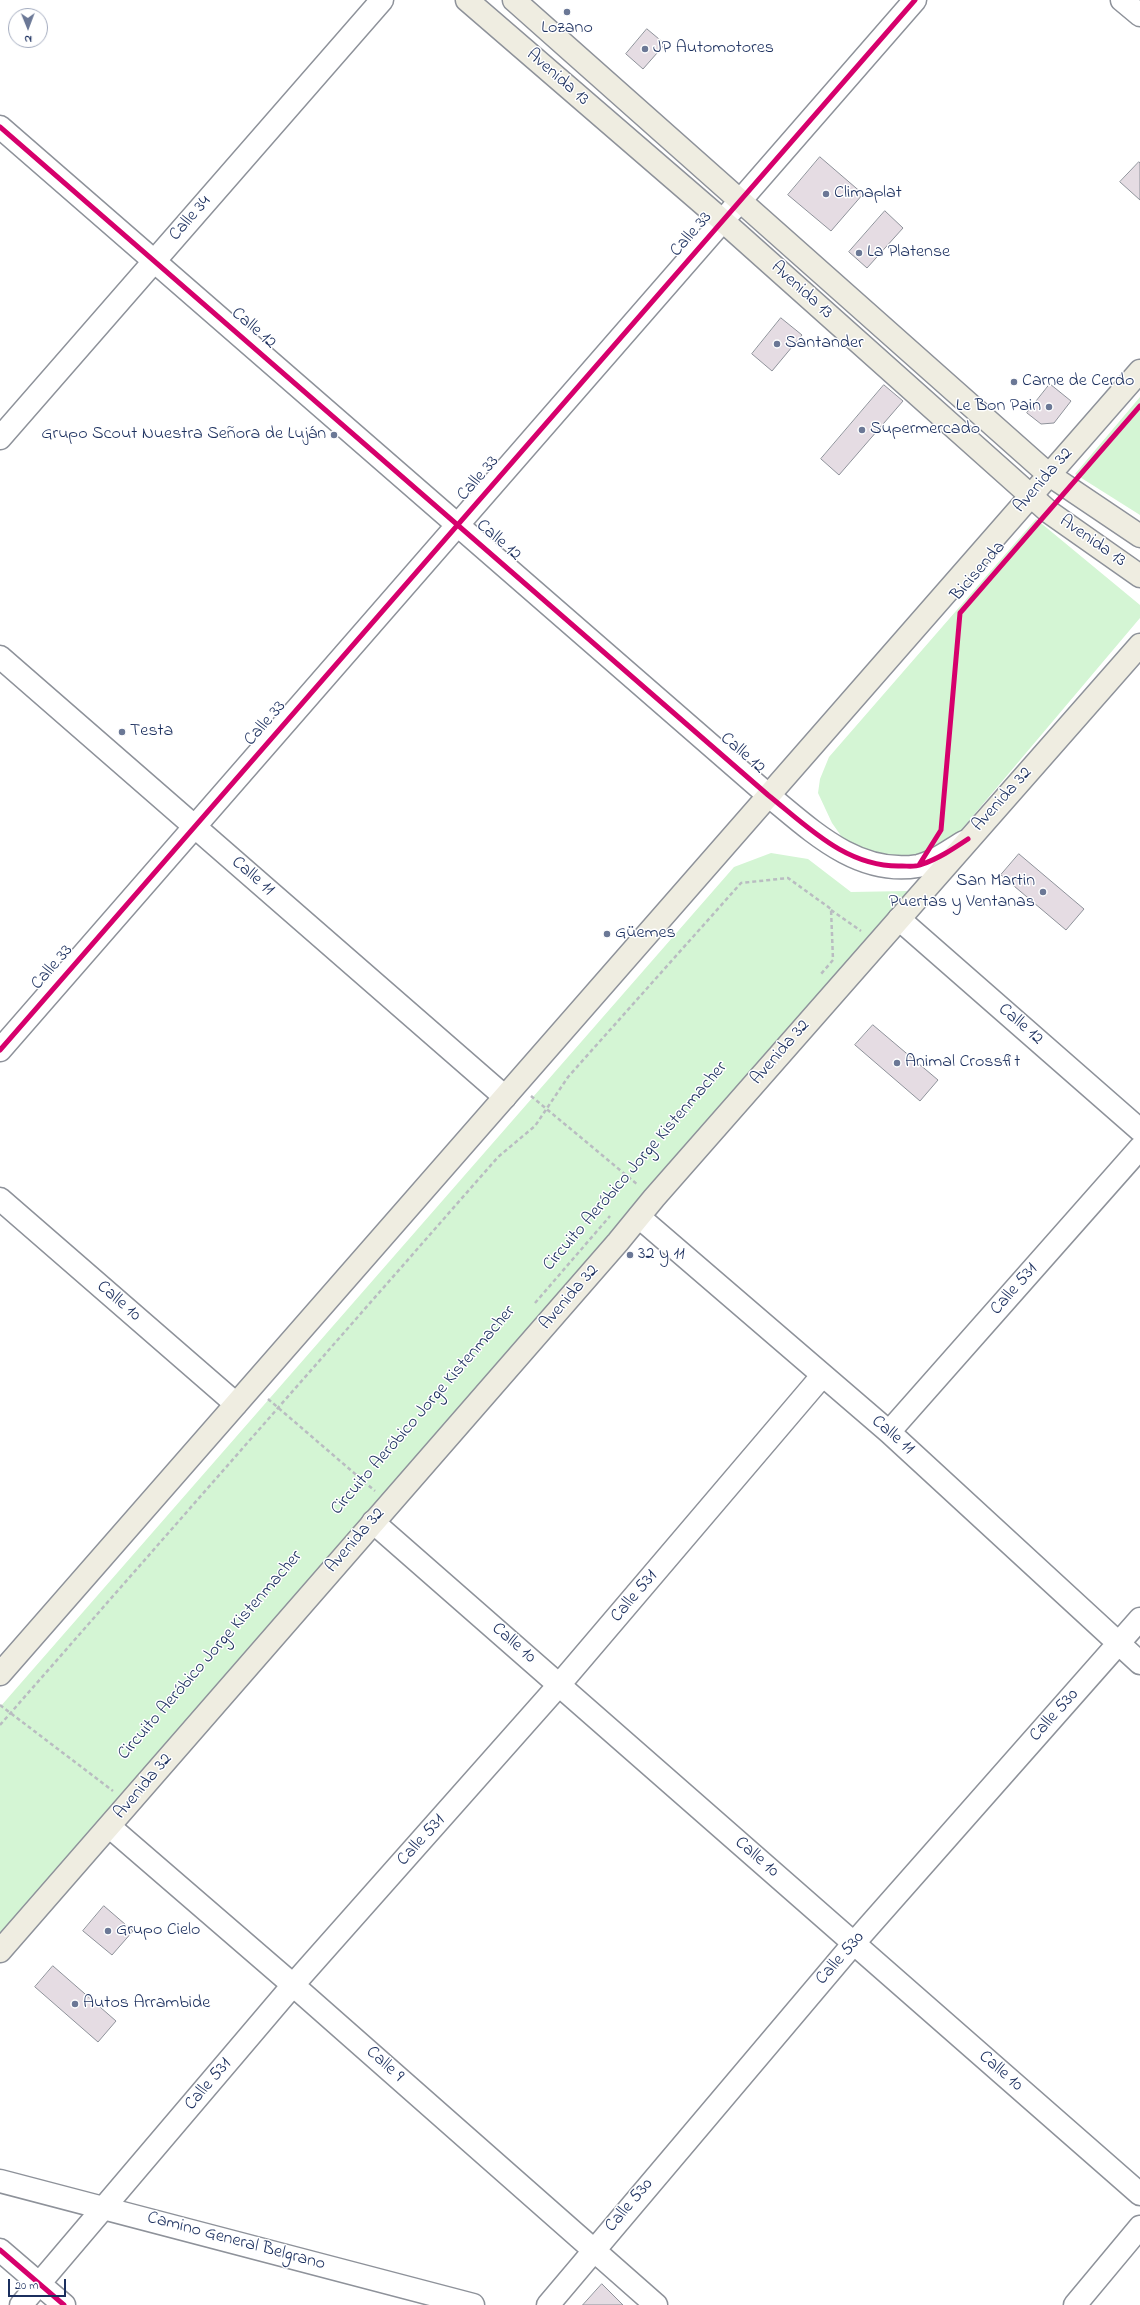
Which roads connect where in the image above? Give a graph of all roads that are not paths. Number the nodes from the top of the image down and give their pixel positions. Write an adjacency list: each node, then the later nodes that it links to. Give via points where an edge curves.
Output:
1 (382, 0): 10 (street, Calle 34)
2 (467, 0): 9 (main road, Avenida 13)
3 (514, 0): 8 (main road, Avenida 13)
4 (915, 0): 8 (street, Calle 33)
5 (1122, 0): 6 (street)
6 (1140, 15)
7 (0, 127): 10 (street, Calle 12)
8 (739, 201): 9 (street, Calle 33); 13 (main road, Avenida 13)
9 (723, 221): 14 (main road, Avenida 13); 15 (street, Calle 33)
10 (154, 261): 12 (street, Calle 34); 15 (street, Calle 12)
11 (1140, 371): 13 (main road, Avenida 32)
12 (0, 438)
13 (1048, 474): 14 (main road, Avenida 32); 16 (main road, Avenida 13)
14 (1031, 497): 17 (main road, Avenida 13); 20 (main road, Avenida 32)
15 (458, 525): 20 (street, Calle 12); 21 (street, Calle 33)
16 (1140, 536)
17 (1140, 576)
18 (1140, 645): 22 (main road, Avenida 32)
19 (0, 657): 21 (street, Calle 11)
20 (768, 795): 22 (street, Calle 12, via 820,838 843,852 870,863 919,866); 25 (main road, Avenida 32)
21 (195, 826): 24 (street, Calle 33); 25 (street, Calle 11)
22 (968, 839): 23 (main road, Avenida 32)
23 (899, 919): 26 (street, Calle 12); 29 (main road, Avenida 32, via 646,1191)
24 (0, 1050)
25 (511, 1090): 31 (main road, Avenida 32)
26 (1140, 1130)
27 (1140, 1148): 32 (street, Calle 531)
28 (0, 1199): 31 (street, Calle 10)
29 (639, 1217): 30 (street, Calle 11); 33 (main road, Avenida 32, via 381,1496)
30 (822, 1376): 32 (street, Calle 11); 38 (street, Calle 531)
31 (236, 1404): 37 (main road, Avenida 32)
32 (889, 1432): 35 (street, Calle 11)
33 (373, 1522): 38 (street, Calle 10); 39 (main road, Avenida 32)
34 (1140, 1619): 35 (street, Calle 530)
35 (1119, 1644): 36 (street, Calle 11); 40 (street, Calle 530)
36 (1140, 1663)
37 (0, 1674)
38 (560, 1685): 40 (street, Calle 10); 42 (street, Calle 531)
39 (110, 1828): 41 (main road, Avenida 32); 42 (street, Calle 9)
40 (854, 1944): 44 (street, Calle 10); 48 (street, Calle 530)
41 (0, 1951)
42 (293, 1985): 45 (street, Calle 531); 48 (street, Calle 9)
43 (0, 2181): 45 (street, Camino General Belgrano)
44 (1140, 2194)
45 (105, 2207): 49 (street, Calle 531); 52 (street, Camino General Belgrano)
46 (1140, 2227): 55 (street)
47 (0, 2250): 49 (street)
48 (592, 2250): 53 (street, Calle 530); 54 (street, Calle 9)
49 (40, 2284): 50 (street, Calle 531); 51 (street)
50 (21, 2305)
51 (64, 2305)
52 (473, 2305)
53 (548, 2305)
54 (656, 2305)
55 (1075, 2305)

